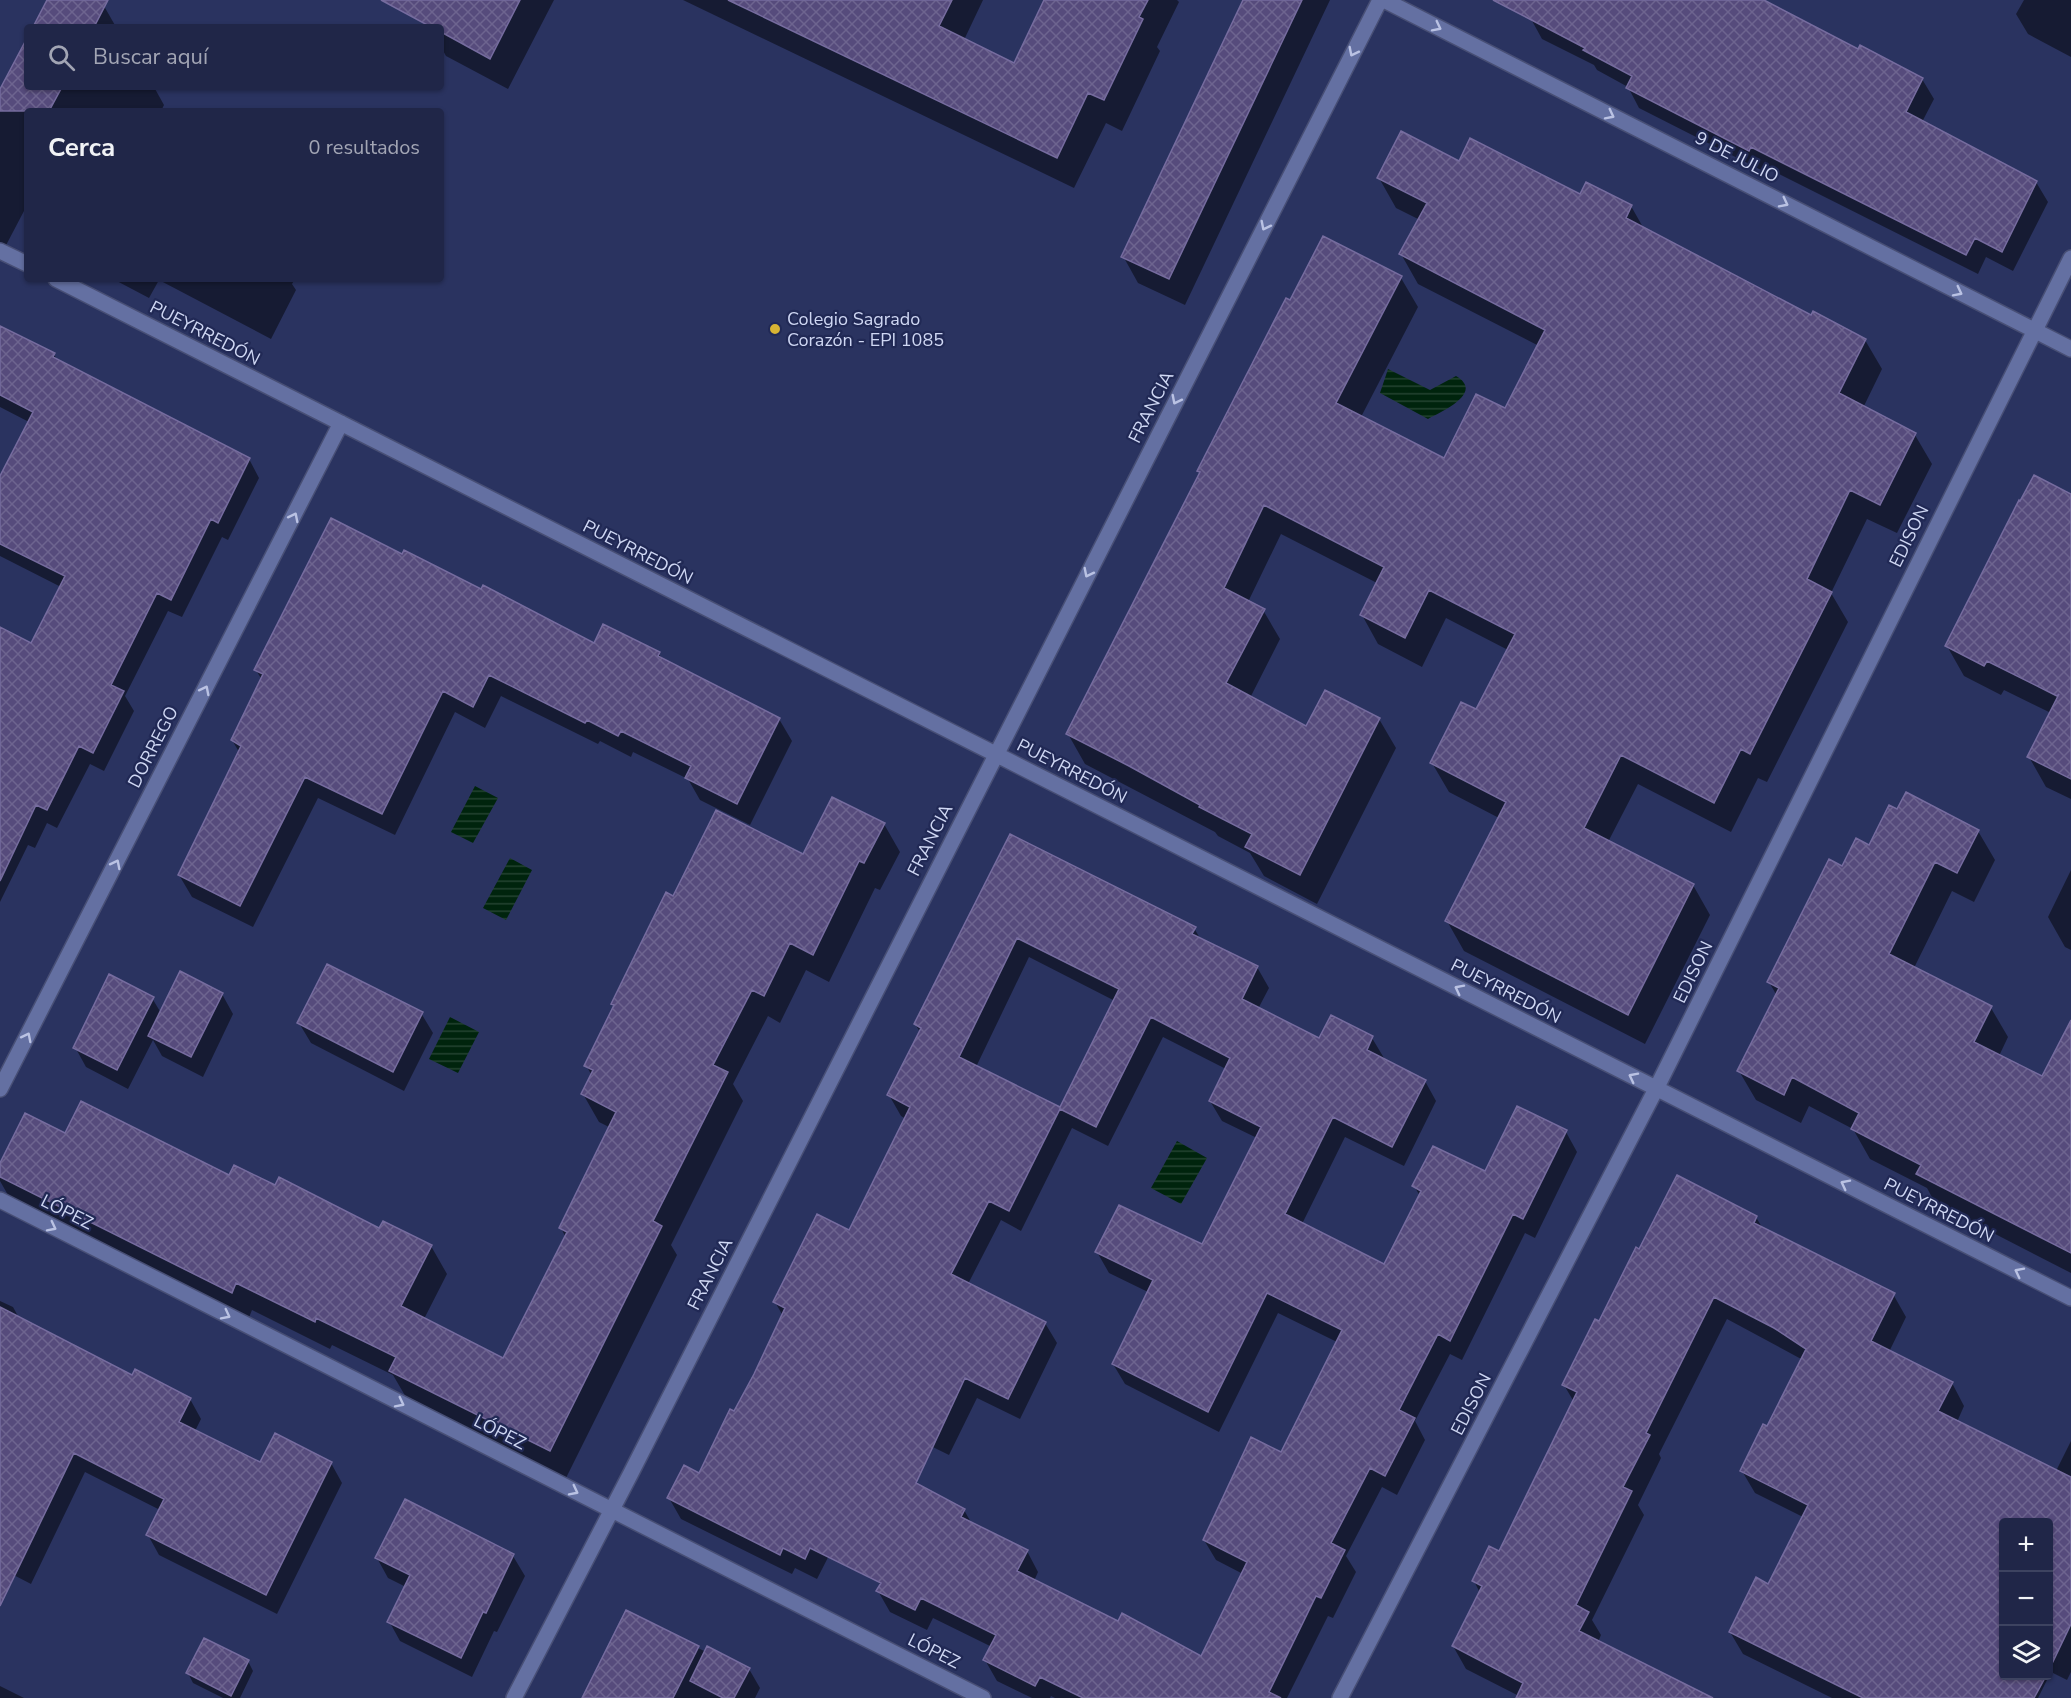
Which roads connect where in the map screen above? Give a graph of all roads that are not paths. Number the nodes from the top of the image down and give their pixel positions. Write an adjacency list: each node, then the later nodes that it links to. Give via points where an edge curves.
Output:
1 (1380, 0): 10 (street, FRANCIA, one-way to 10)
2 (1384, 0): 7 (street, 9 DE JULIO, one-way to 7)
3 (0, 251): 5 (street)
4 (2071, 258): 7 (street, EDISON)
5 (24, 263)
6 (62, 282): 9 (street, PUEYRREDÓN)
7 (2034, 330): 8 (street, 9 DE JULIO); 12 (street, EDISON)
8 (2071, 349)
9 (341, 423): 10 (street, PUEYRREDÓN); 11 (street, DORREGO, one-way to 9)
10 (996, 754): 12 (street, PUEYRREDÓN, one-way to 10); 15 (street, FRANCIA)
11 (0, 1089)
12 (1656, 1089): 14 (street, PUEYRREDÓN, one-way to 12); 18 (street, EDISON)
13 (0, 1200): 15 (street, LÓPEZ, one-way to 15)
14 (2071, 1298)
15 (612, 1510): 16 (street, FRANCIA); 17 (street, LÓPEZ)
16 (514, 1698)
17 (983, 1698)
18 (1340, 1698)

